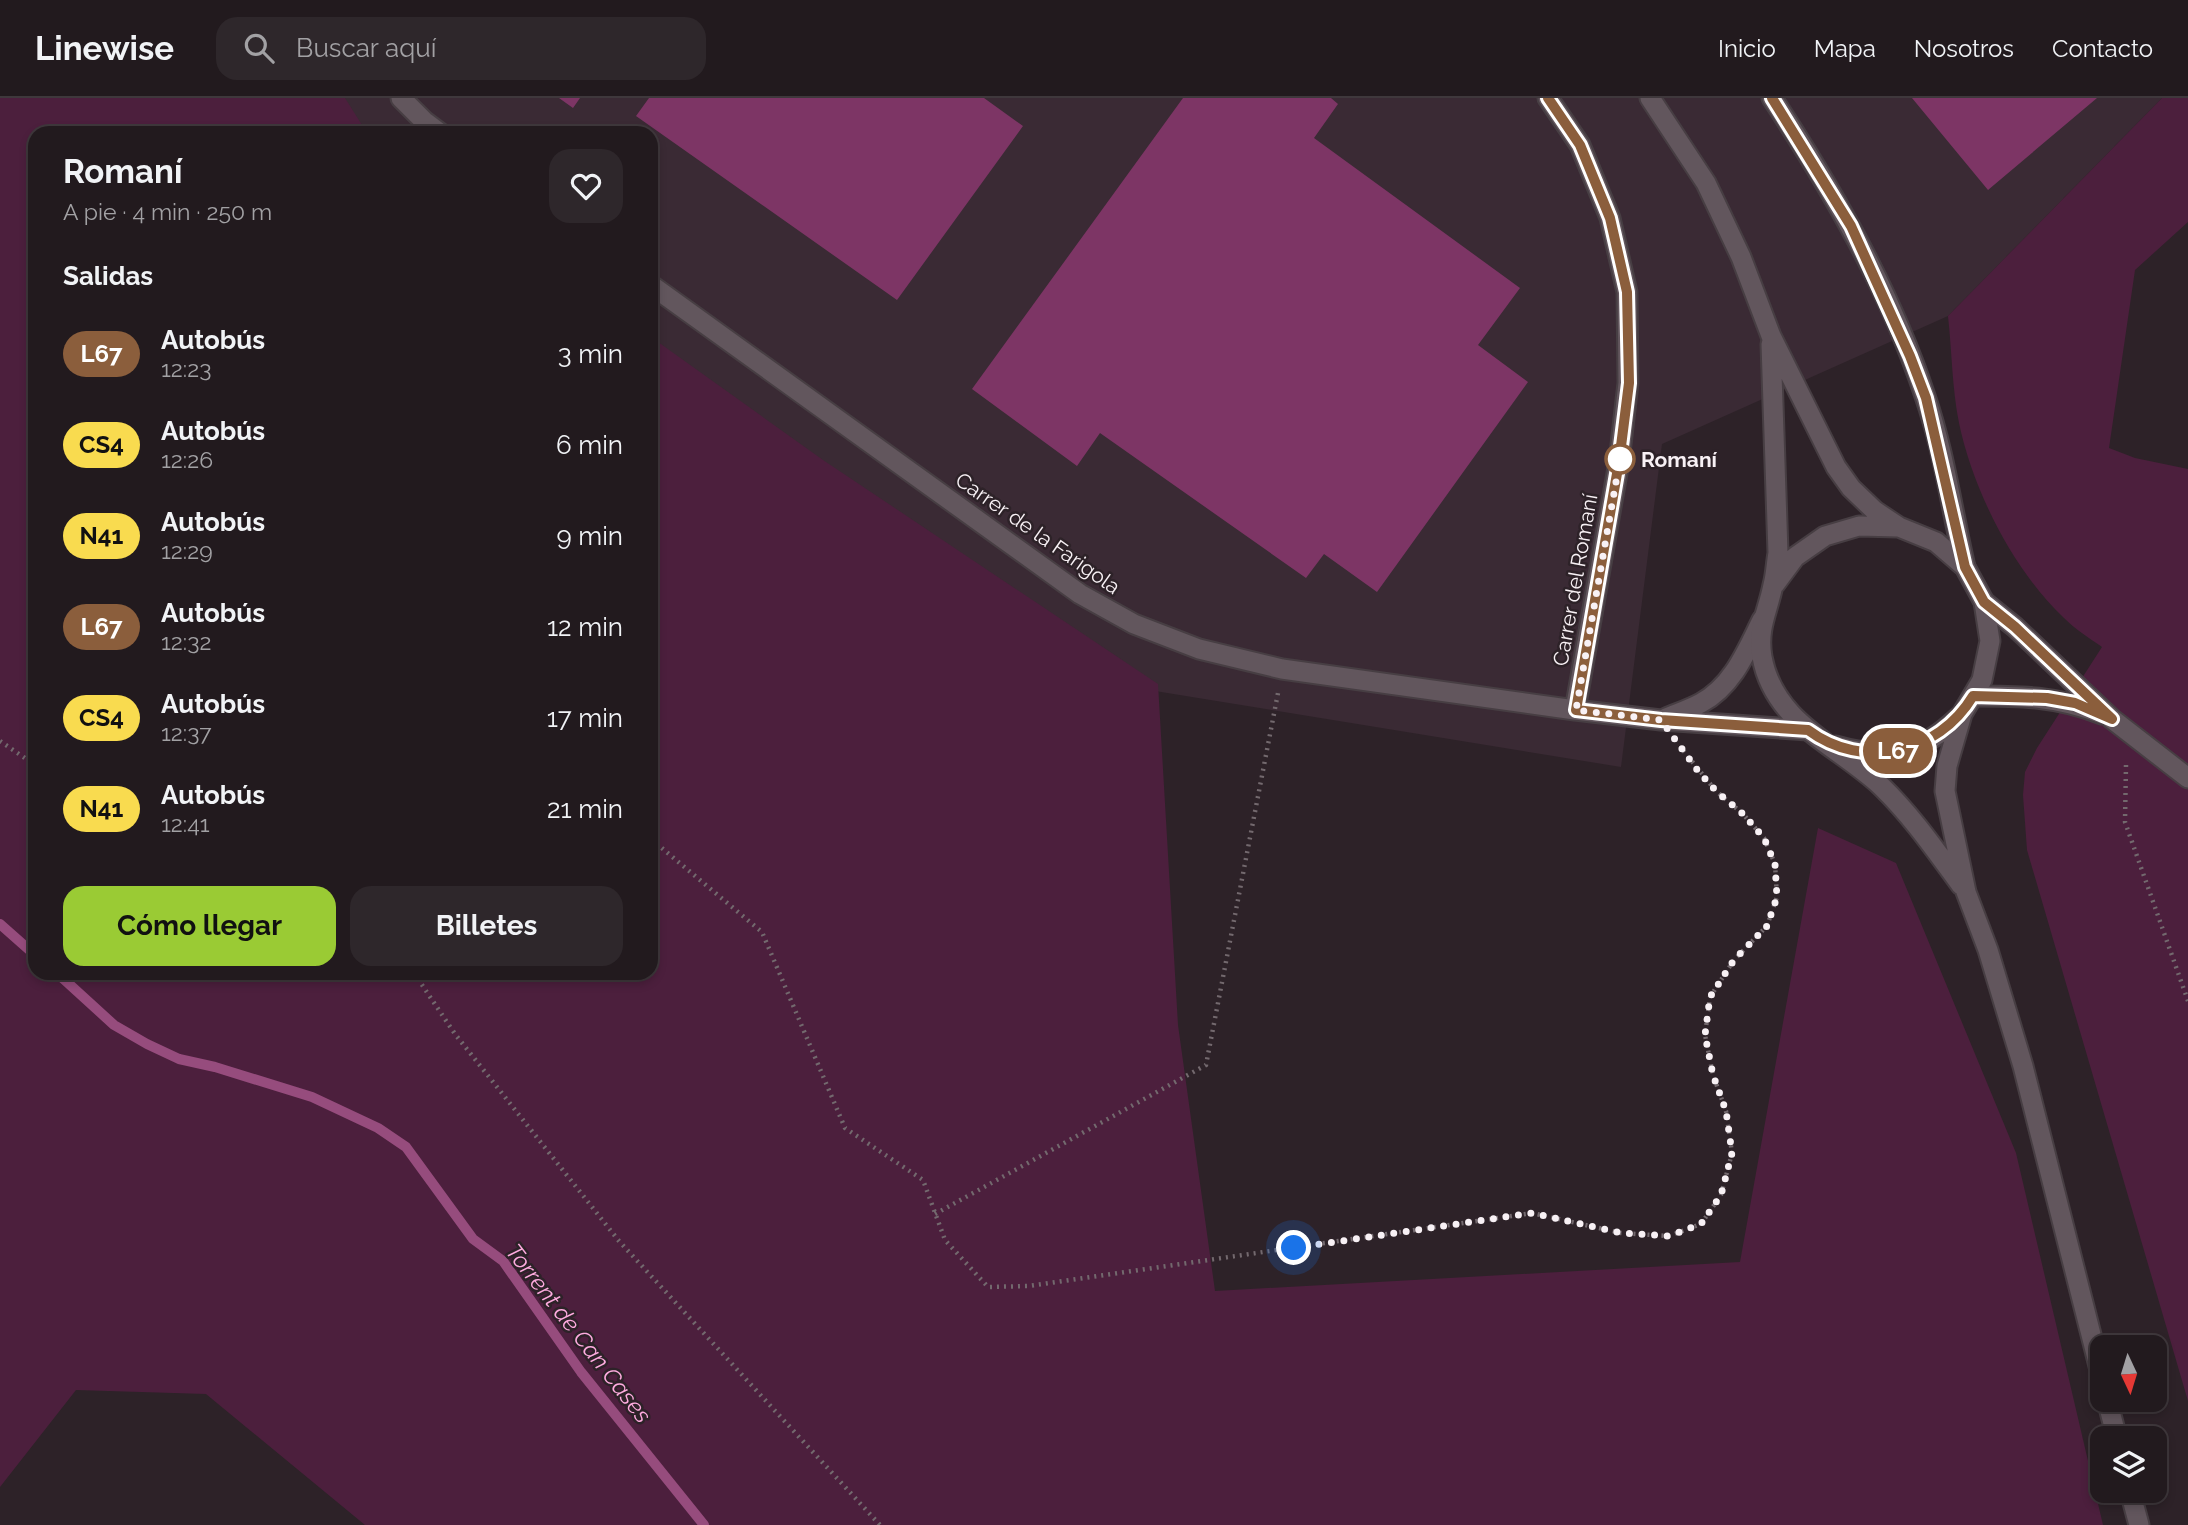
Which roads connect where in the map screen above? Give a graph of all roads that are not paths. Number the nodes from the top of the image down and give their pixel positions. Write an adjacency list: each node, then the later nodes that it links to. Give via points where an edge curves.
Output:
1 (401, 98): 5 (street)
2 (1548, 98): 14 (street, Carrer del Romaní, via 1580,145 1610,218 1627,292 1629,383)
3 (1650, 98): 7 (street, via 1706,183)
4 (1772, 98): 9 (street, via 1851,226 1910,356 1926,398)
5 (431, 126)
6 (658, 290): 14 (street, Carrer de la Farigola, via 1080,594 1134,624 1199,649 1282,668)
7 (1771, 336): 8 (street, via 1836,467 1875,511); 10 (street, via 1778,553)
8 (1899, 527): 9 (street, via 1936,542); 10 (street, via 1860,526 1825,536 1795,557)
9 (1965, 567): 11 (street)
10 (1773, 586): 12 (street)
11 (1984, 602): 13 (street, via 1990,641 1982,680); 16 (street)
12 (1762, 620): 17 (street, Carrer de la Farigola, via 1724,686 1703,702); 18 (street, via 1762,656 1772,691 1794,720)
13 (1973, 696): 15 (street); 16 (street, via 2047,698 2075,703)
14 (1576, 710): 17 (street, Carrer de la Farigola)
15 (1962, 714): 18 (street, via 1931,739 1895,752 1858,752); 20 (street, via 1945,791)
16 (2112, 719): 19 (street)
17 (1661, 720): 18 (street, Carrer de la Farigola)
18 (1816, 736): 20 (street, via 1880,785)
19 (2188, 778)
20 (1966, 892): 21 (street, via 2023,1066)
21 (2091, 1335)
22 (2133, 1503): 23 (street)
23 (2139, 1525)

